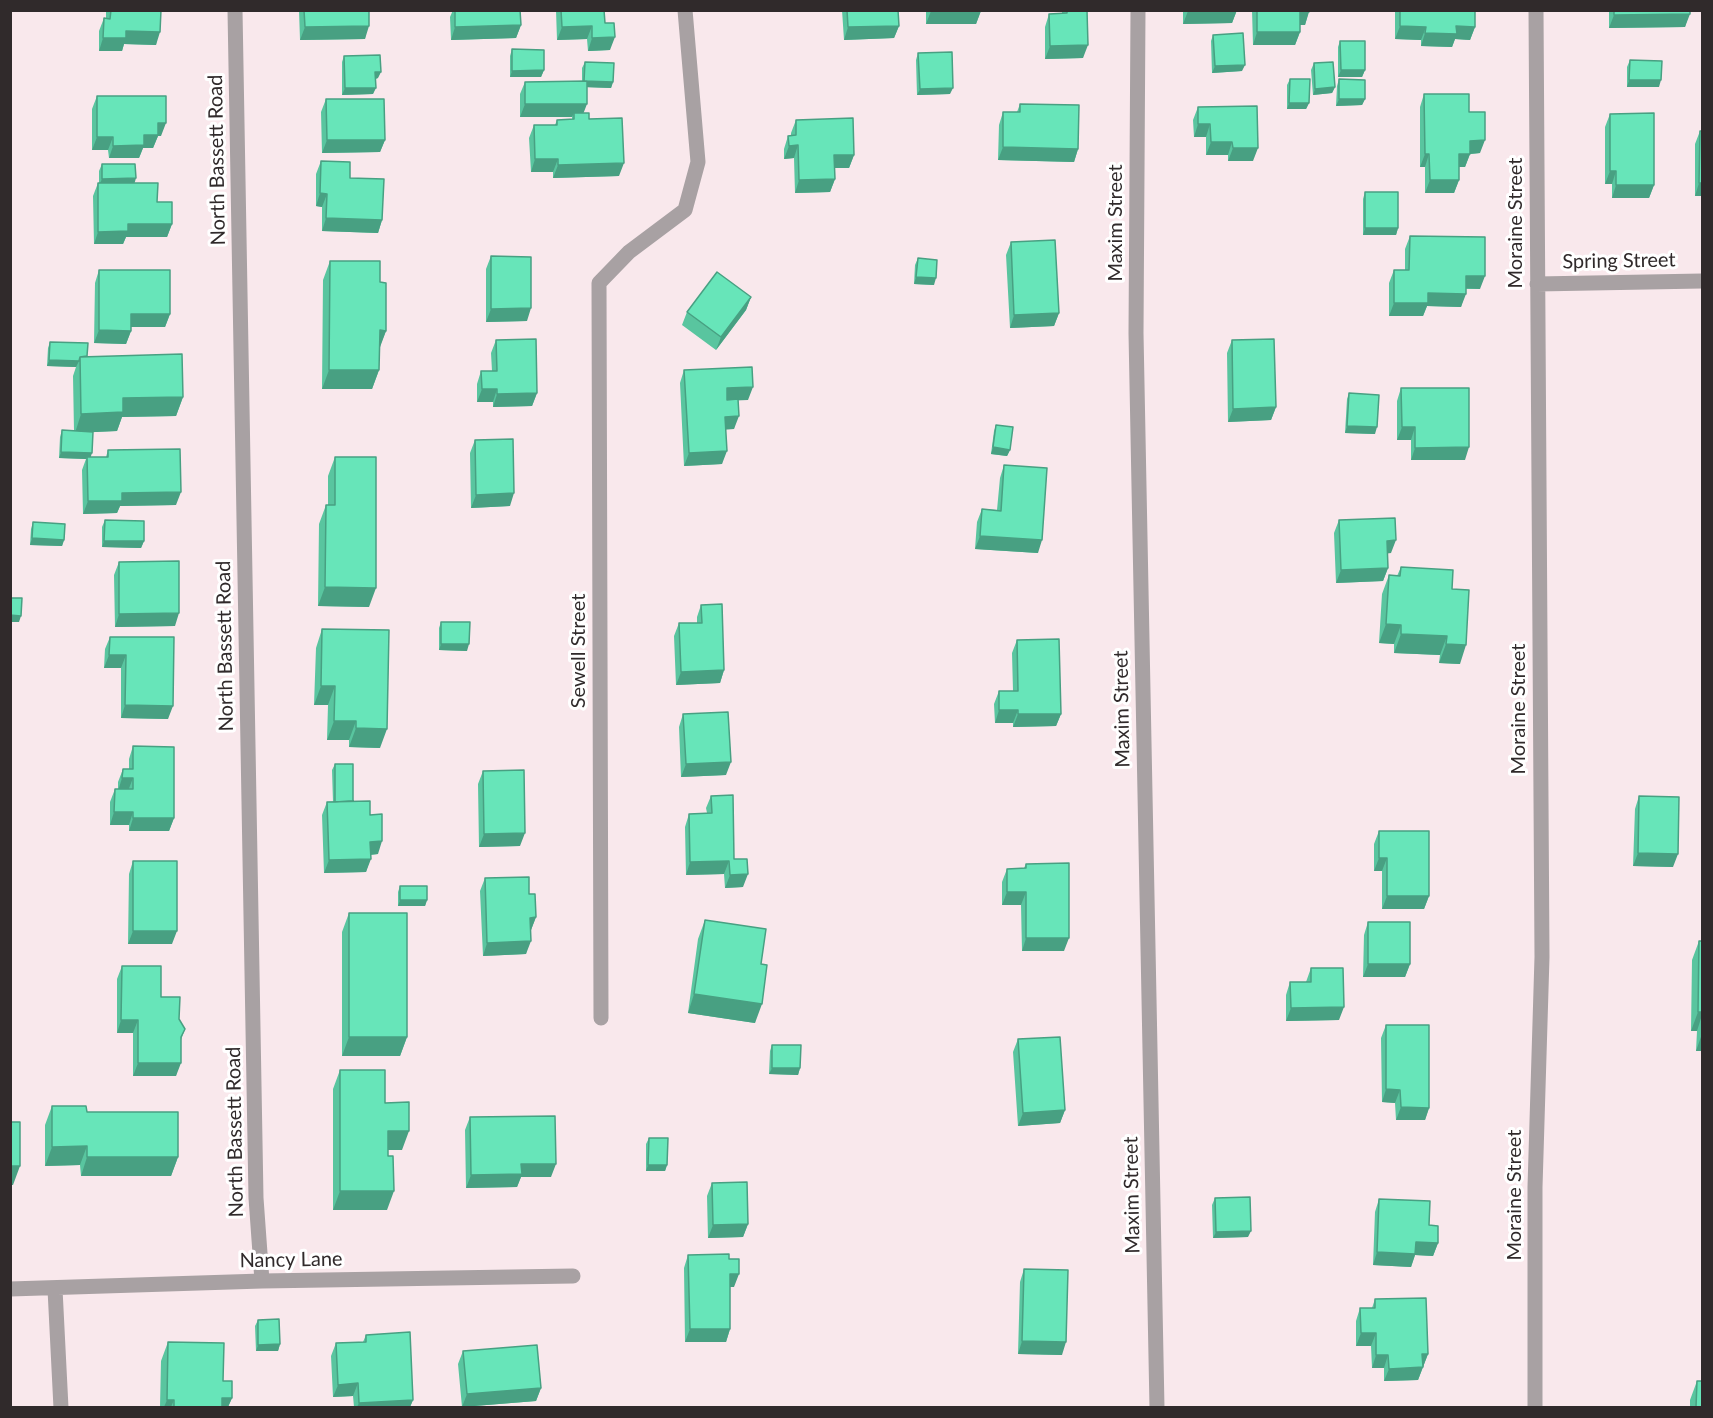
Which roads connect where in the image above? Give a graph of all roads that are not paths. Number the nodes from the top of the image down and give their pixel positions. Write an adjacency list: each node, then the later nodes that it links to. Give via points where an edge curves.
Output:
1 (235, 10): 9 (street, North Bassett Road, via 256,1198)
2 (685, 10): 7 (street, Sewell Street, via 698,162 685,210 629,252 599,283)
3 (1138, 10): 13 (street, Maxim Street, via 1136,345)
4 (1536, 10): 6 (street, Moraine Street)
5 (1702, 281): 6 (street, Spring Street)
6 (1537, 284): 14 (street, Moraine Street, via 1542,957 1535,1187)
7 (601, 1018)
8 (573, 1276): 9 (street, Nancy Lane)
9 (261, 1281): 11 (street, Nancy Lane)
10 (10, 1289): 11 (street, Nancy Lane)
11 (55, 1289): 12 (street)
12 (61, 1407)
13 (1157, 1407)
14 (1535, 1407)

